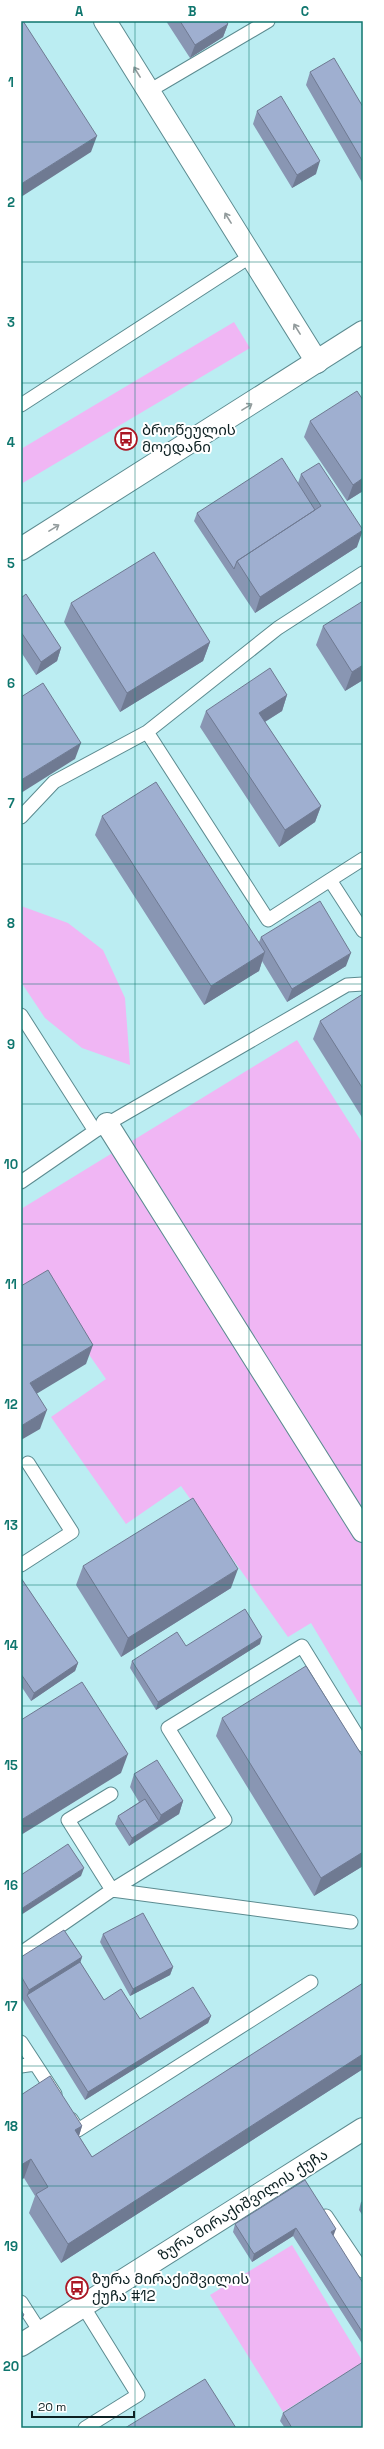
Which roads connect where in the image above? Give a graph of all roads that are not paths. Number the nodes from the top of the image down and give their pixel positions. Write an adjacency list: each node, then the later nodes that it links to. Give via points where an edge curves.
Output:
1 (105, 21): 3 (street, one-way to 1)
2 (268, 21): 3 (lane)
3 (149, 91): 4 (street, one-way to 3)
4 (251, 256): 6 (street, one-way to 4); 7 (lane)
5 (363, 332): 6 (street)
6 (318, 362): 8 (street, one-way to 6)
7 (21, 405)
8 (21, 549)
9 (363, 572): 10 (lane, via 278,628)
10 (147, 732): 11 (lane, via 54,782); 13 (lane, via 268,920)
11 (21, 817)
12 (363, 859): 13 (lane)
13 (330, 880): 14 (lane)
14 (363, 931)
15 (363, 984): 17 (lane, via 347,985)
16 (21, 1016): 17 (lane)
17 (101, 1128): 18 (lane); 20 (street)
18 (21, 1182)
19 (28, 1463): 21 (lane, via 72,1532)
20 (363, 1531)
21 (21, 1565)
22 (363, 1745): 24 (lane, via 302,1646 168,1728 225,1820)
23 (111, 1794): 24 (lane, via 68,1820)
24 (112, 1890): 25 (lane); 26 (lane)
25 (350, 1922)
26 (21, 1953)
27 (310, 1982): 29 (lane, via 78,2130)
28 (21, 2042): 29 (lane)
29 (35, 2064): 30 (lane)
30 (21, 2066)
31 (363, 2129): 35 (street, ზურა მირაქიშვილის ქუჩა, via 301,2177)
32 (318, 2202): 33 (lane)
33 (363, 2271)
34 (21, 2302): 36 (lane)
35 (83, 2306): 36 (street, ზურა მირაქიშვილის ქუჩა); 38 (lane, via 138,2395)
36 (40, 2333): 37 (street, ზურა მირაქიშვილის ქუჩა)
37 (21, 2345)
38 (85, 2428)

